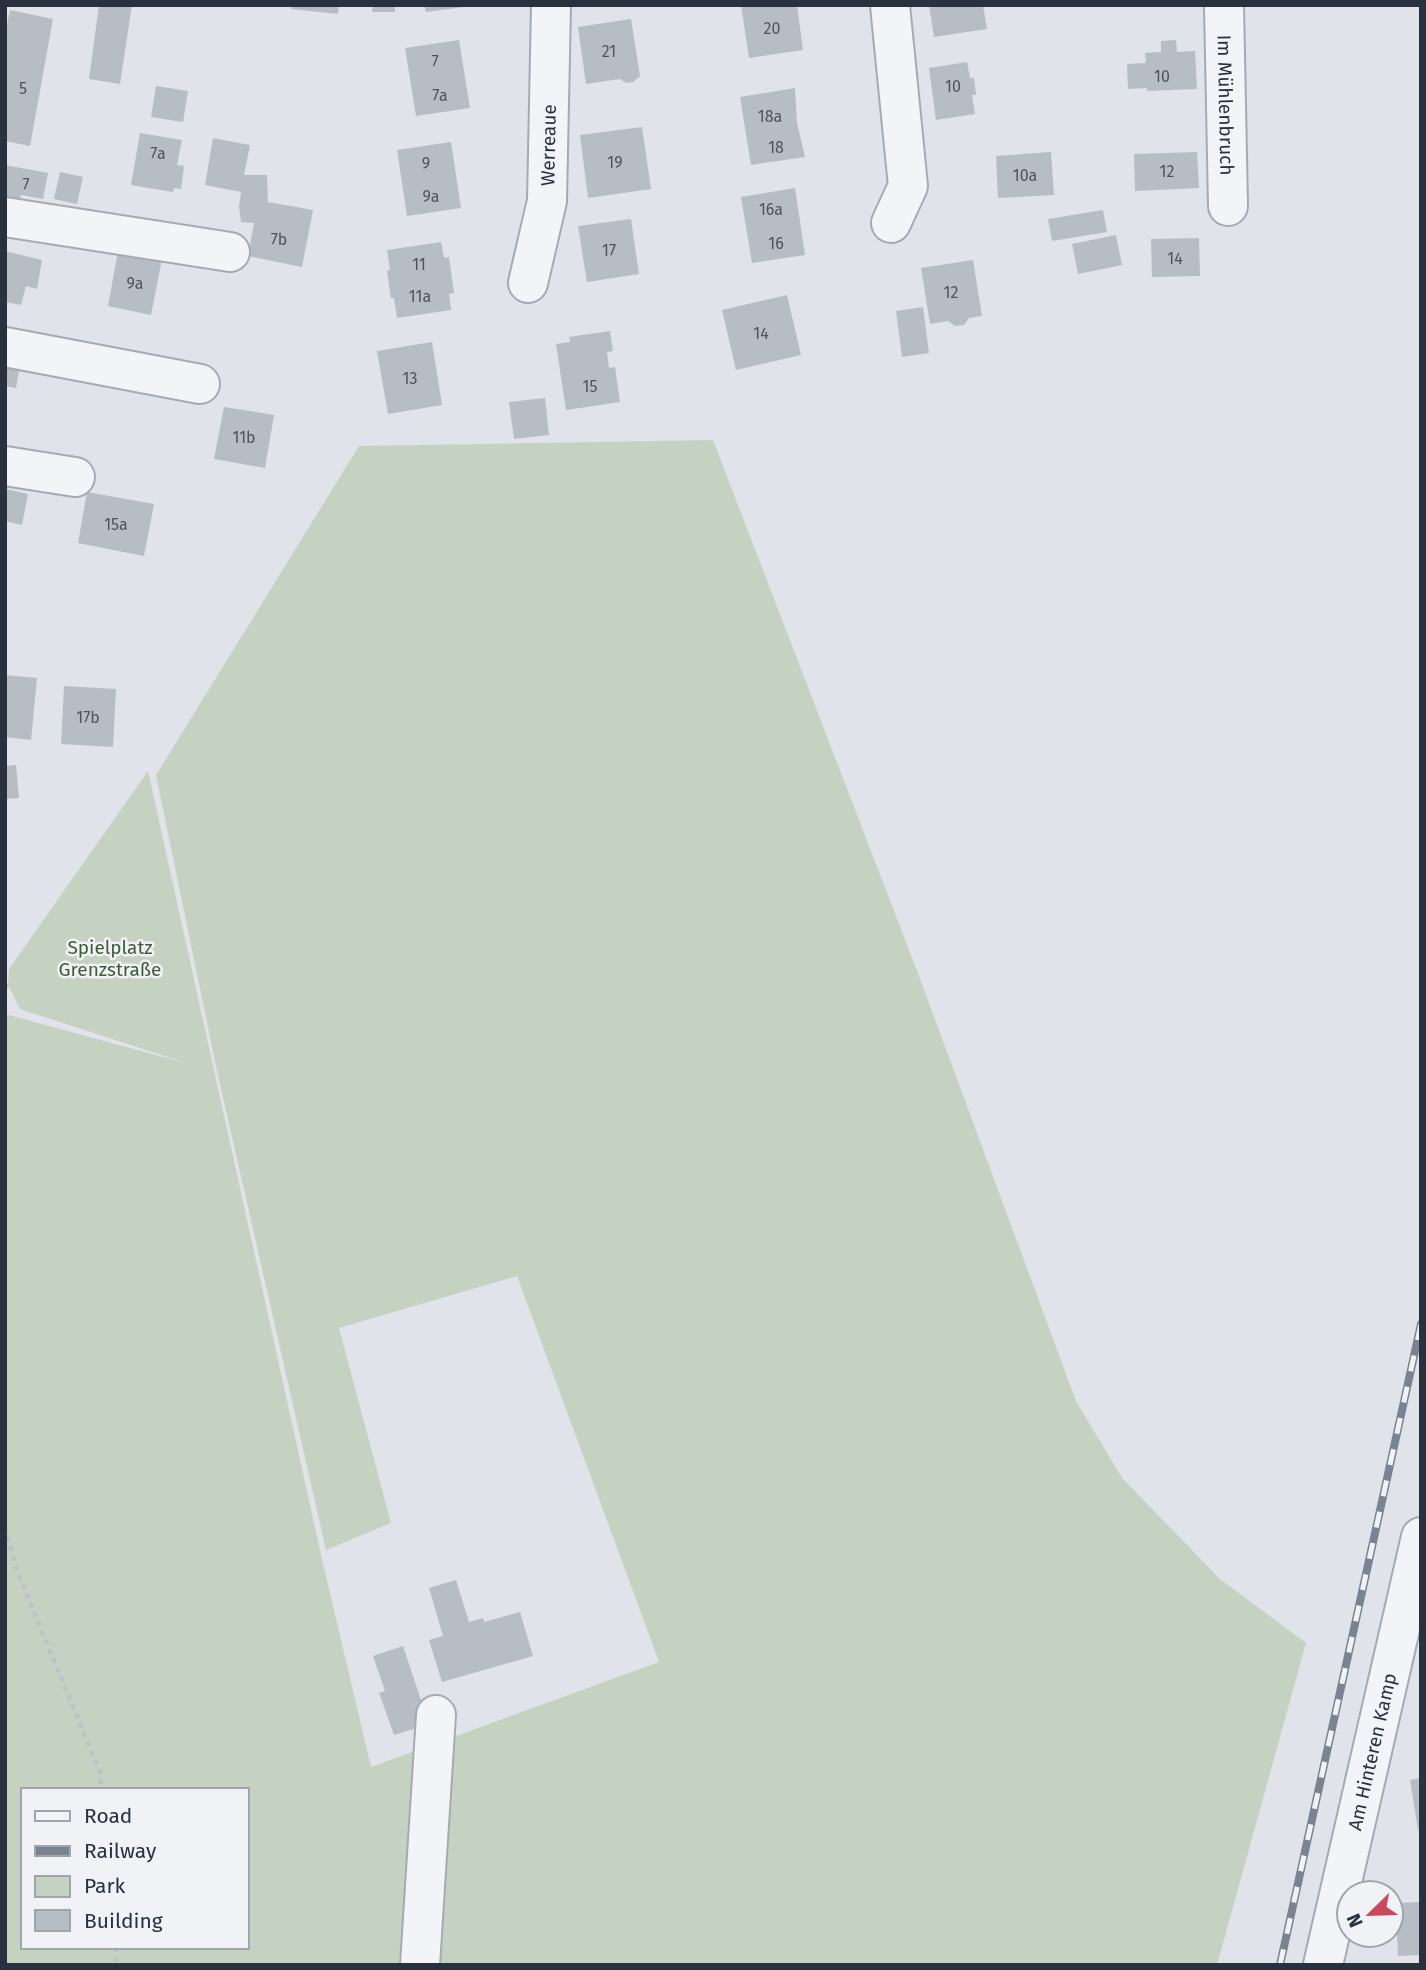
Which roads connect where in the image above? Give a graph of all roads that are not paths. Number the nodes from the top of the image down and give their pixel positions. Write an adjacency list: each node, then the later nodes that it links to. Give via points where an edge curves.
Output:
1 (551, 5): 8 (street, Werreaue, via 547,201)
2 (890, 5): 6 (street, via 908,186)
3 (1224, 5): 4 (street, Im Mühlenbruch)
4 (1228, 206)
5 (5, 217): 7 (street)
6 (891, 223)
7 (230, 252)
8 (528, 283)
9 (5, 328): 10 (street)
10 (51, 337)
11 (5, 347): 12 (street)
12 (200, 384)
13 (5, 466): 14 (street)
14 (75, 477)
15 (1421, 1537): 18 (street, Am Hinteren Kamp)
16 (436, 1715): 17 (street)
17 (420, 1965)
18 (1323, 1965)

